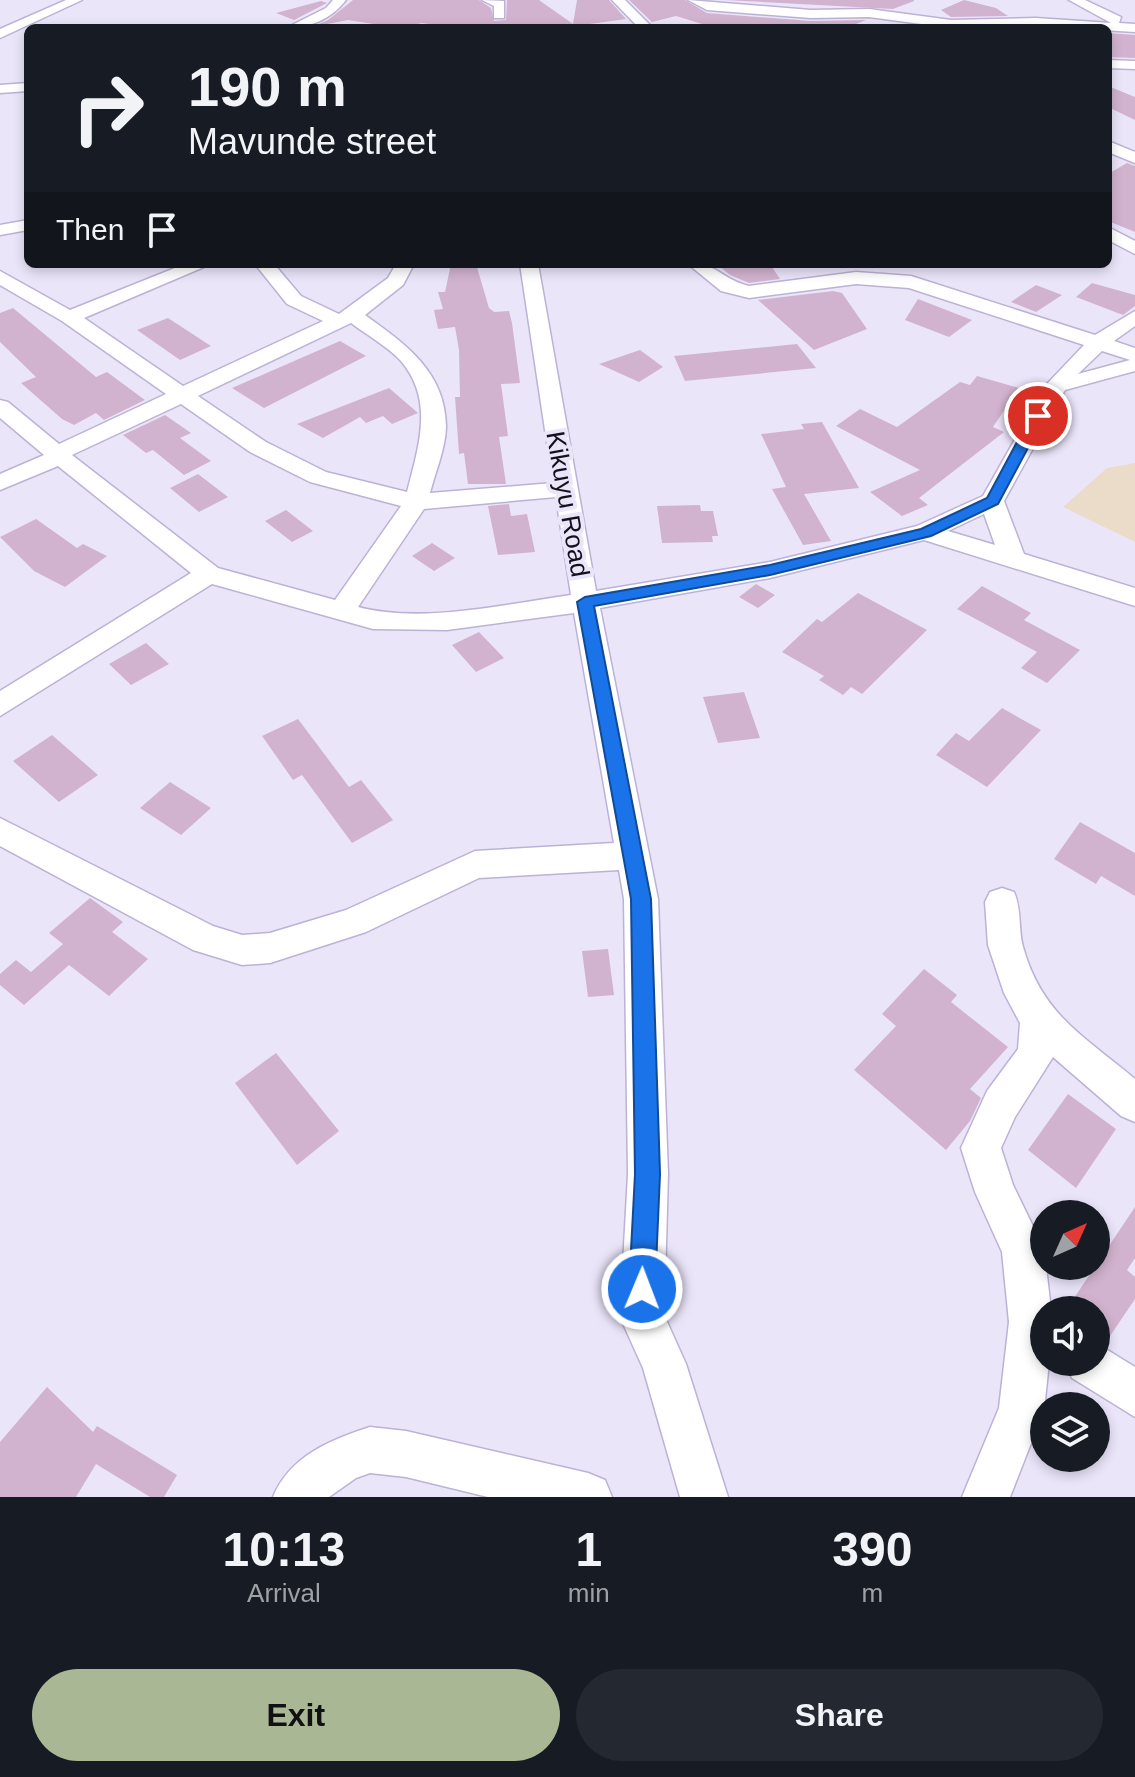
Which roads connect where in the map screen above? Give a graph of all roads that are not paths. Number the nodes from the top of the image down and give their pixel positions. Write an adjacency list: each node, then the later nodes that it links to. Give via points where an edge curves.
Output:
1 (76, 0): 15 (street)
2 (340, 0): 9 (street, via 330,11)
3 (488, 0): 8 (street, via 500,4)
4 (618, 0): 10 (street)
5 (694, 0): 11 (street, via 707,6)
6 (1075, 0): 13 (street, via 1115,19)
7 (957, 8): 11 (street)
8 (499, 15)
9 (302, 24)
10 (642, 24)
11 (1003, 24)
12 (1112, 25): 13 (street)
13 (1115, 25): 14 (street)
14 (1135, 28)
15 (0, 34)
16 (1112, 64): 17 (street)
17 (1135, 65)
18 (24, 87): 19 (street)
19 (0, 89)
20 (1112, 148): 21 (street)
21 (1135, 158)
22 (24, 226): 23 (street)
23 (0, 230)
24 (1112, 235): 25 (street)
25 (1135, 249)
26 (192, 268): 32 (street)
27 (267, 268): 34 (street, via 294,300)
28 (403, 268): 34 (street, via 396,281)
29 (530, 268): 42 (street, Kikuyu Road)
30 (702, 268): 35 (street, via 738,291 856,278 911,282)
31 (0, 277): 32 (street)
32 (69, 317): 38 (street)
33 (1134, 318): 35 (street); 36 (street)
34 (346, 319): 38 (street); 44 (street, via 407,355 425,380 435,427)
35 (1098, 343): 36 (street); 37 (street)
36 (1134, 358): 37 (street)
37 (1056, 386): 43 (street)
38 (182, 395): 40 (street); 44 (street, via 288,464)
39 (0, 407): 40 (street)
40 (59, 455): 41 (street); 47 (street)
41 (0, 483)
42 (565, 489): 44 (street); 49 (street, Kikuyu Road)
43 (992, 501): 45 (street); 46 (street)
44 (416, 502): 50 (street)
45 (925, 532): 46 (street); 49 (street, via 770,570)
46 (1013, 559): 48 (street)
47 (209, 574): 50 (street); 51 (street)
48 (1135, 597)
49 (585, 602): 50 (street, via 405,623); 53 (street, Kikuyu Road)
50 (341, 612)
51 (0, 705)
52 (0, 831): 53 (street, via 205,939 242,950 270,948 354,922 475,865)
53 (635, 855): 63 (street, Kikuyu Road, via 641,899 648,1174 642,1317 664,1364)
54 (1002, 902): 55 (street, via 1005,945)
55 (1038, 1021): 56 (street); 57 (street, via 1036,1054 1001,1104 981,1148 1023,1249)
56 (1135, 1103)
57 (1031, 1296)
58 (1030, 1365): 64 (street, via 1022,1408)
59 (1109, 1376): 60 (street)
60 (1135, 1394)
61 (297, 1497): 62 (street, via 343,1459 370,1450)
62 (588, 1497)
63 (704, 1497)
64 (986, 1497)

